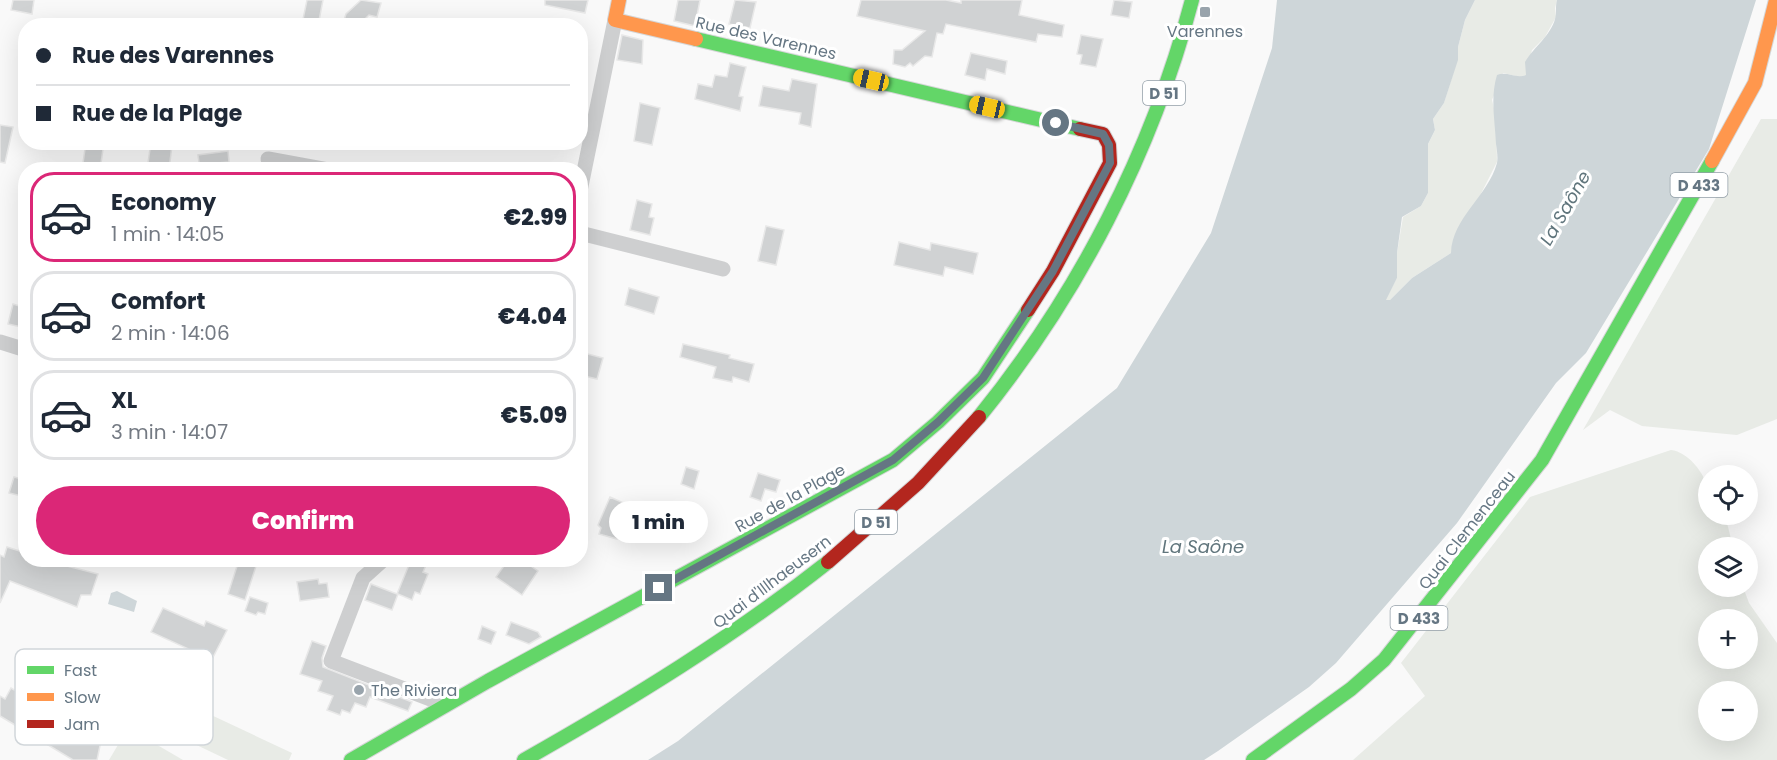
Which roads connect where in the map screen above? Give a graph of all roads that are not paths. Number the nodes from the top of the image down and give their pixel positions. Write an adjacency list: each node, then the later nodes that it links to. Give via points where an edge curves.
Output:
1 (619, 0): 4 (main road)
2 (1192, 0): 16 (main road, Quai d'Illhaeusern / D 51, via 1164,94 1141,153 1080,272 1022,363 951,449 846,548 744,626 660,681)
3 (1776, 0): 17 (main road, Quai Clemenceau / D 433, via 1755,83 1542,460 1384,660 1351,689)
4 (615, 20): 5 (main road, Rue des Varennes); 8 (street)
5 (1103, 134): 14 (main road, Rue de la Plage, via 1109,145 1110,163 1053,271 983,378 938,422 893,460)
6 (268, 159): 7 (street)
7 (284, 162)
8 (586, 162)
9 (588, 235): 10 (street)
10 (723, 269)
11 (0, 342): 12 (street)
12 (18, 348)
13 (375, 567): 14 (street, via 363,578 331,661)
14 (446, 705): 15 (main road, Rue de la Plage)
15 (351, 760)
16 (524, 760)
17 (1253, 760)

